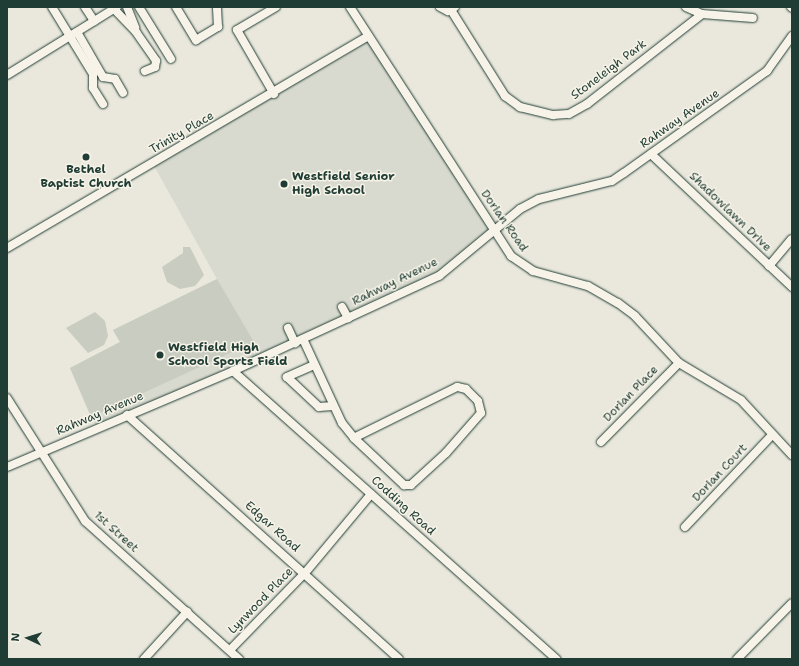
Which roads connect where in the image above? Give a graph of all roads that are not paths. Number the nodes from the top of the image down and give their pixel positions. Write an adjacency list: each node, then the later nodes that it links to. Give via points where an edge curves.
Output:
1 (52, 7): 20 (street)
2 (85, 7): 15 (street)
3 (127, 7): 17 (street)
4 (139, 7): 21 (street)
5 (176, 7): 6 (street, via 196,40 218,27)
6 (217, 7)
7 (276, 7): 25 (street, via 237,30)
8 (350, 7): 18 (street, Dorian Road)
9 (440, 7): 12 (street, Stoneleigh Park)
10 (686, 7): 13 (street)
11 (116, 8): 15 (street); 17 (street)
12 (453, 9): 13 (street, Stoneleigh Park, via 505,96 520,108 553,115 569,114 587,104)
13 (702, 14): 14 (street)
14 (753, 18)
15 (94, 22): 16 (street)
16 (78, 32): 20 (street); 24 (street, via 103,77 114,79)
17 (136, 32): 22 (street, via 156,61 155,66)
18 (368, 36): 25 (street, Trinity Place); 28 (street, Dorian Road)
19 (792, 36): 27 (street, Rahway Avenue, via 767,71)
20 (69, 37): 23 (street); 26 (street, via 93,74 93,88)
21 (170, 59)
22 (145, 71)
23 (7, 75)
24 (124, 93)
25 (274, 94): 30 (street, Trinity Place)
26 (103, 104)
27 (651, 154): 28 (street, Rahway Avenue, via 612,181 539,199 520,209); 31 (street, Shadowlawn Drive)
28 (495, 231): 34 (street, Rahway Avenue, via 439,276); 38 (street, Dorian Road, via 521,265 588,286 618,303)
29 (792, 239): 31 (street)
30 (7, 248)
31 (769, 266): 32 (street, Shadowlawn Drive)
32 (792, 287)
33 (342, 307): 34 (street)
34 (348, 318): 36 (street, Rahway Avenue)
35 (288, 328): 37 (street)
36 (303, 339): 37 (street, Rahway Avenue); 39 (street)
37 (295, 342): 40 (street, Rahway Avenue)
38 (678, 363): 44 (street, Dorian Road, via 730,390); 46 (street, Dorian Place)
39 (314, 365): 42 (street); 42 (street, via 287,377 319,407)
40 (233, 371): 43 (street, Rahway Avenue); 50 (street, Codding Road)
41 (7, 398): 47 (street, 1st Street)
42 (334, 406): 45 (street)
43 (128, 415): 47 (street, Rahway Avenue); 52 (street, Edgar Road)
44 (772, 435): 48 (street, Dorian Road); 51 (street, Dorian Court)
45 (354, 438): 45 (street, via 404,485 411,485 446,453 481,412 478,401 466,389 457,387)
46 (602, 442)
47 (42, 452): 49 (street, Rahway Avenue); 54 (street, 1st Street, via 85,521)
48 (792, 455)
49 (7, 467)
50 (371, 494): 52 (street, Lynwood Place); 60 (street, Codding Road)
51 (685, 527)
52 (305, 573): 55 (street, Lynwood Place); 59 (street, Edgar Road)
53 (792, 603): 56 (street)
54 (187, 612): 55 (street, 1st Street); 57 (street)
55 (230, 650): 58 (street, 1st Street)
56 (742, 657)
57 (144, 659)
58 (239, 659)
59 (399, 659)
60 (556, 659)

